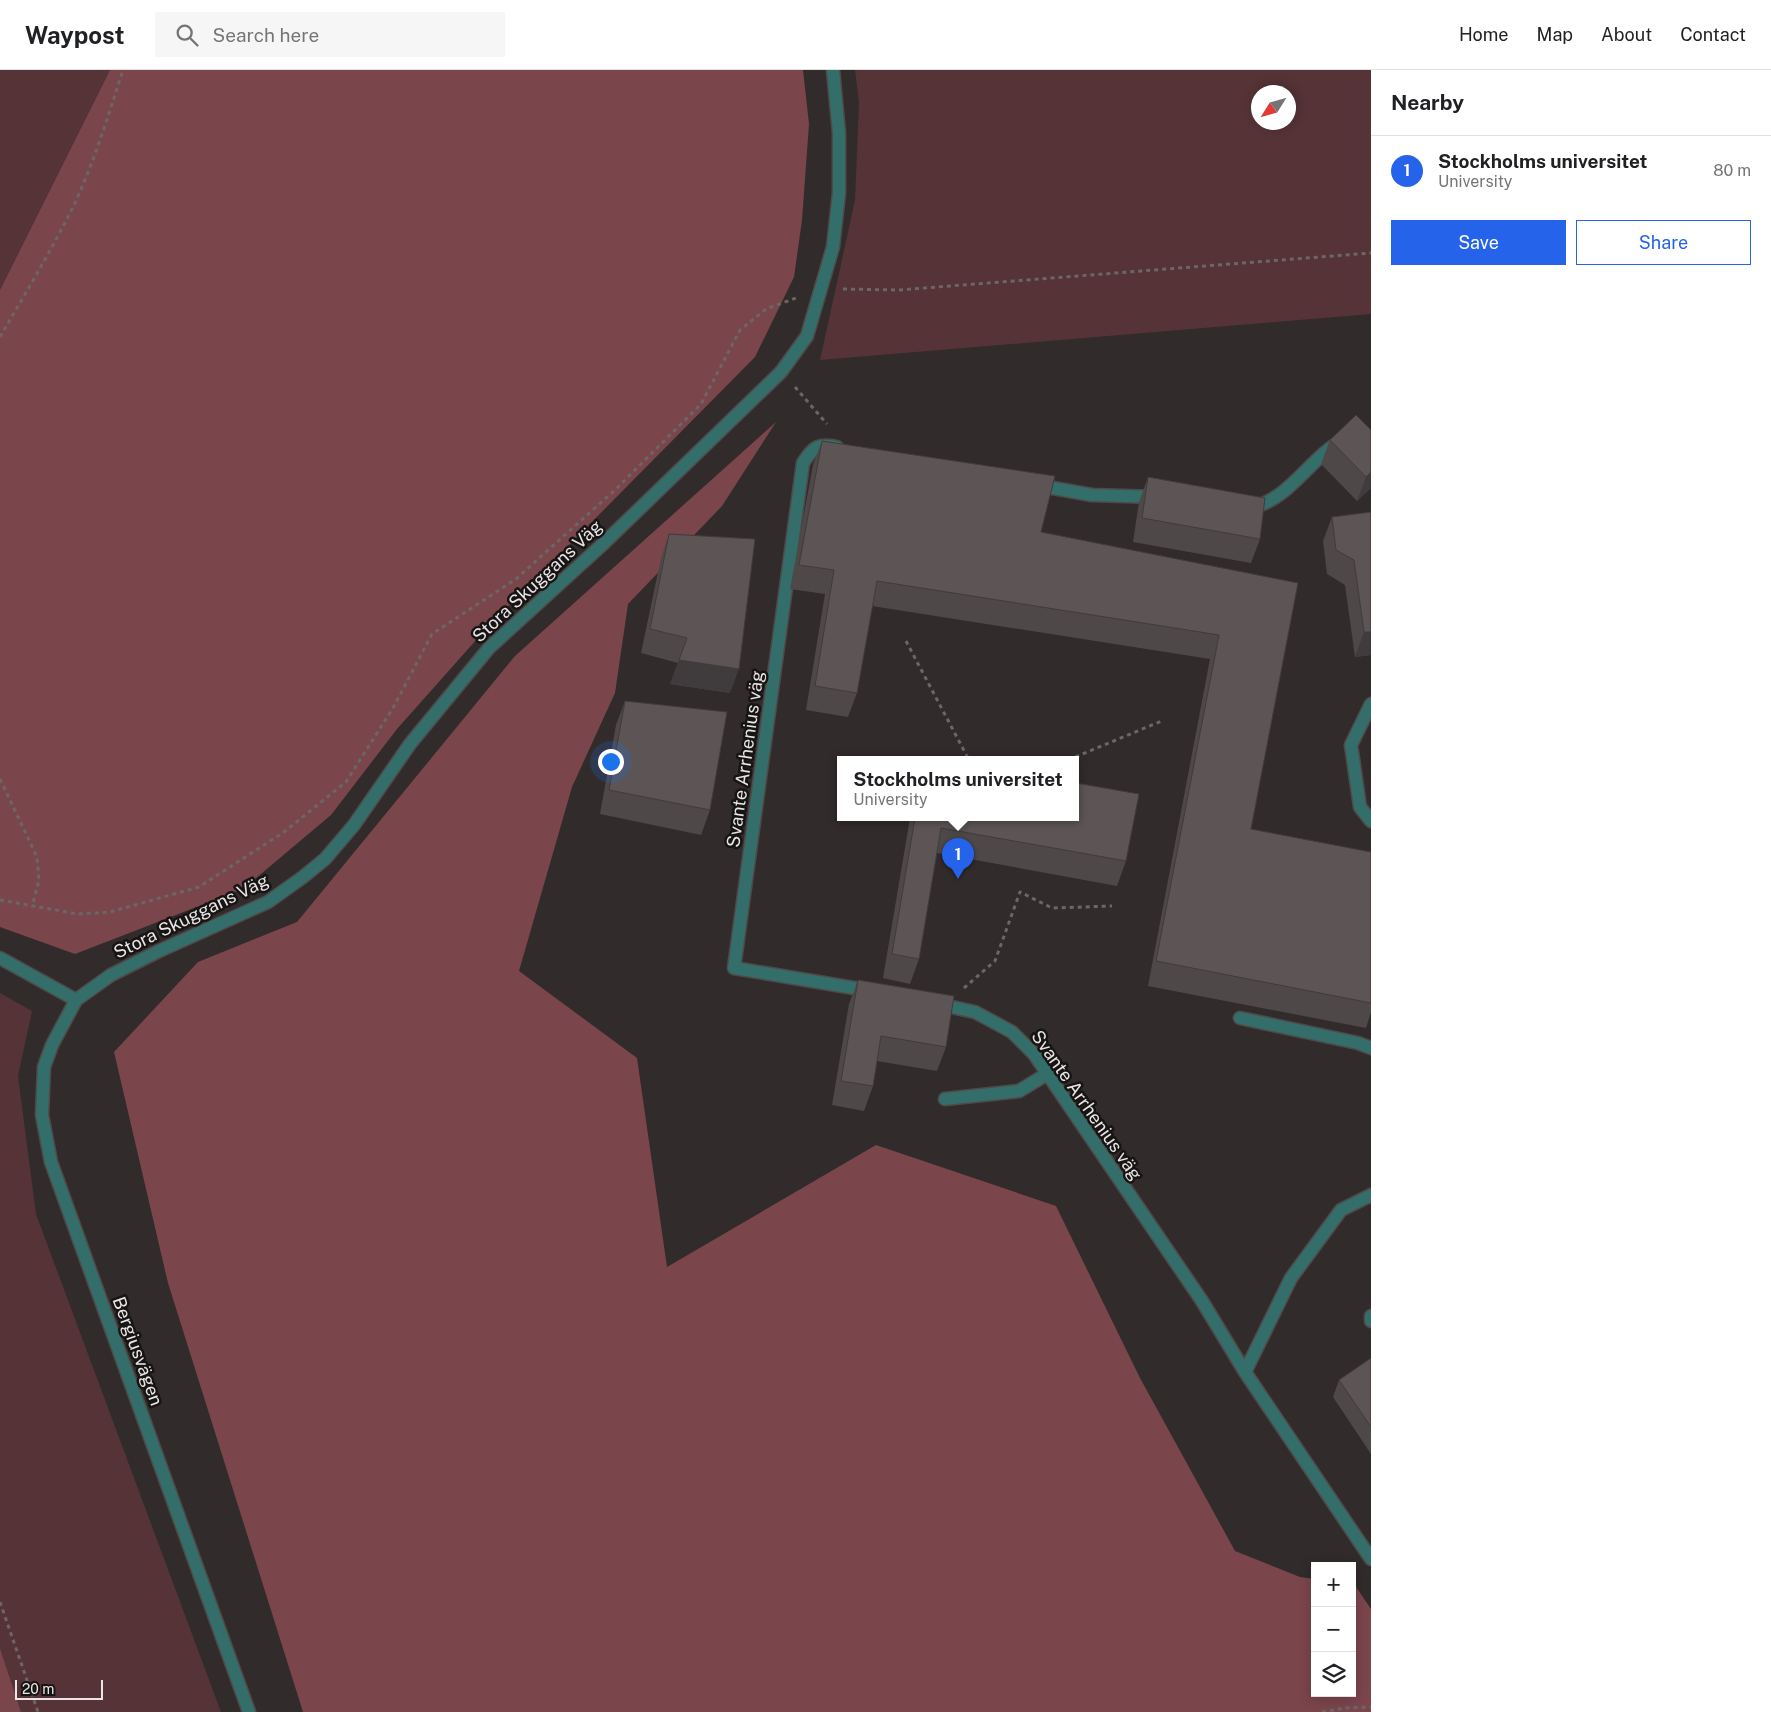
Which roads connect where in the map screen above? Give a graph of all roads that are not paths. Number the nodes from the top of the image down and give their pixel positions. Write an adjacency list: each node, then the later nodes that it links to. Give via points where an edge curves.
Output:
1 (833, 70): 11 (street, Stora Skuggans Väg, via 839,133 839,193 833,247 807,336 781,372 490,648 410,744 354,825 325,859 268,902 111,974)
2 (1371, 440): 6 (street, via 1346,438 1292,485 1261,506)
3 (853, 450): 10 (street, Svante Arrhenius väg, via 824,444 811,450 803,462 734,968)
4 (1028, 484): 5 (street, via 1092,496)
5 (1165, 497)
6 (1240, 509)
7 (1371, 704): 8 (street, via 1352,745 1360,806)
8 (1371, 821)
9 (0, 958): 11 (street)
10 (882, 993)
11 (76, 1000): 22 (street, Bergiusvägen, via 44,1067 42,1115 51,1162)
12 (929, 1001): 15 (street, Svante Arrhenius väg, via 975,1012 1012,1032 1034,1054)
13 (1240, 1018): 14 (street)
14 (1371, 1048)
15 (1047, 1074): 16 (street, via 1019,1091); 20 (street, Svante Arrhenius väg, via 1202,1301)
16 (945, 1099)
17 (1371, 1195): 20 (street, via 1341,1210 1291,1278)
18 (1371, 1316): 19 (street)
19 (1371, 1321)
20 (1245, 1372): 21 (street, Svante Arrhenius väg)
21 (1371, 1560)
22 (249, 1712)

